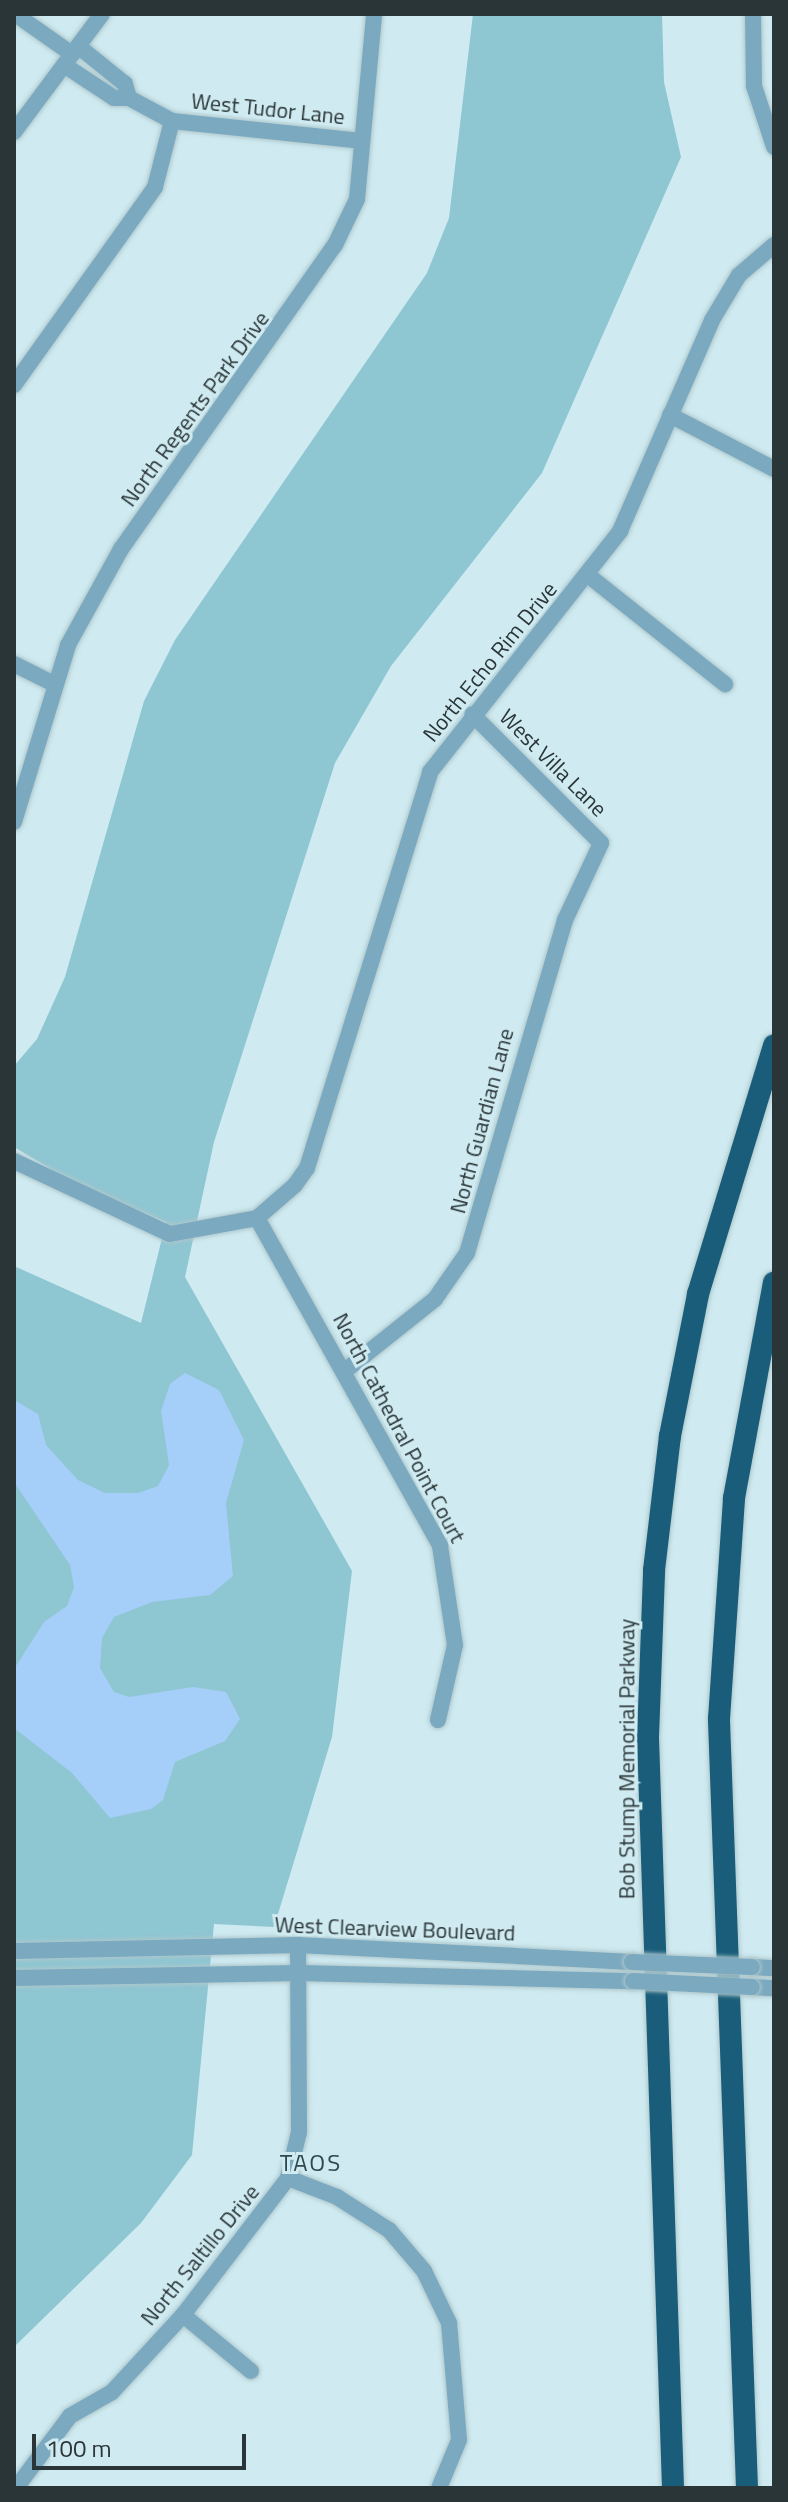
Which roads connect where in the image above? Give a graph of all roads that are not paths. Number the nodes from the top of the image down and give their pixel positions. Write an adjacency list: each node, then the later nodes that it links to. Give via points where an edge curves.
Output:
1 (15, 14): 5 (street)
2 (102, 14): 5 (street)
3 (374, 14): 9 (street, North Regents Park Drive)
4 (753, 14): 10 (street, via 754,86)
5 (72, 55): 6 (street, West Tudor Lane, via 125,84); 6 (street, West Tudor Lane, via 114,98); 8 (street)
6 (129, 98): 7 (street, West Tudor Lane)
7 (172, 121): 9 (street, West Tudor Lane); 12 (street, via 155,187)
8 (14, 132)
9 (361, 141): 17 (street, North Regents Park Drive, via 357,199 335,245 121,549)
10 (774, 147)
11 (774, 245): 13 (street, North Echo Rim Drive, via 739,275)
12 (14, 385)
13 (670, 415): 14 (street); 15 (street, North Echo Rim Drive, via 620,531)
14 (774, 469)
15 (589, 576): 18 (street); 19 (street, North Echo Rim Drive)
16 (14, 664): 17 (street)
17 (54, 684): 20 (street, North Regents Park Drive)
18 (725, 684)
19 (472, 714): 21 (street, West Villa Lane); 24 (street, North Echo Rim Drive, via 430,772 403,842 307,1168)
20 (14, 822)
21 (601, 843): 26 (street, North Guardian Lane, via 560,935 467,1253 435,1299)
22 (774, 1045): 39 (highway, Bob Stump Memorial Parkway, via 698,1294 670,1436 654,1570 648,1737)
23 (14, 1161): 24 (street, via 170,1234)
24 (257, 1218): 26 (street, North Cathedral Point Court)
25 (774, 1283): 40 (highway, via 734,1498 720,1690)
26 (346, 1370): 27 (street, North Cathedral Point Court, via 440,1546 455,1645)
27 (438, 1720)
28 (298, 1945): 29 (street, West Clearview Boulevard); 30 (street, West Clearview Boulevard, bridge); 31 (street, North Saltillo Drive)
29 (14, 1951)
30 (774, 1968)
31 (299, 1973): 32 (street, West Clearview Boulevard); 33 (street, West Clearview Boulevard, bridge); 34 (street, North Saltillo Drive, via 299,2132)
32 (14, 1978)
33 (774, 1988)
34 (288, 2178): 35 (street, North Saltillo Drive); 38 (street, via 337,2197 389,2230 424,2271 449,2323 459,2440)
35 (183, 2315): 36 (street); 37 (street, North Saltillo Drive, via 112,2392 70,2416)
36 (251, 2371)
37 (16, 2488)
38 (439, 2488)
39 (673, 2488)
40 (747, 2488)

